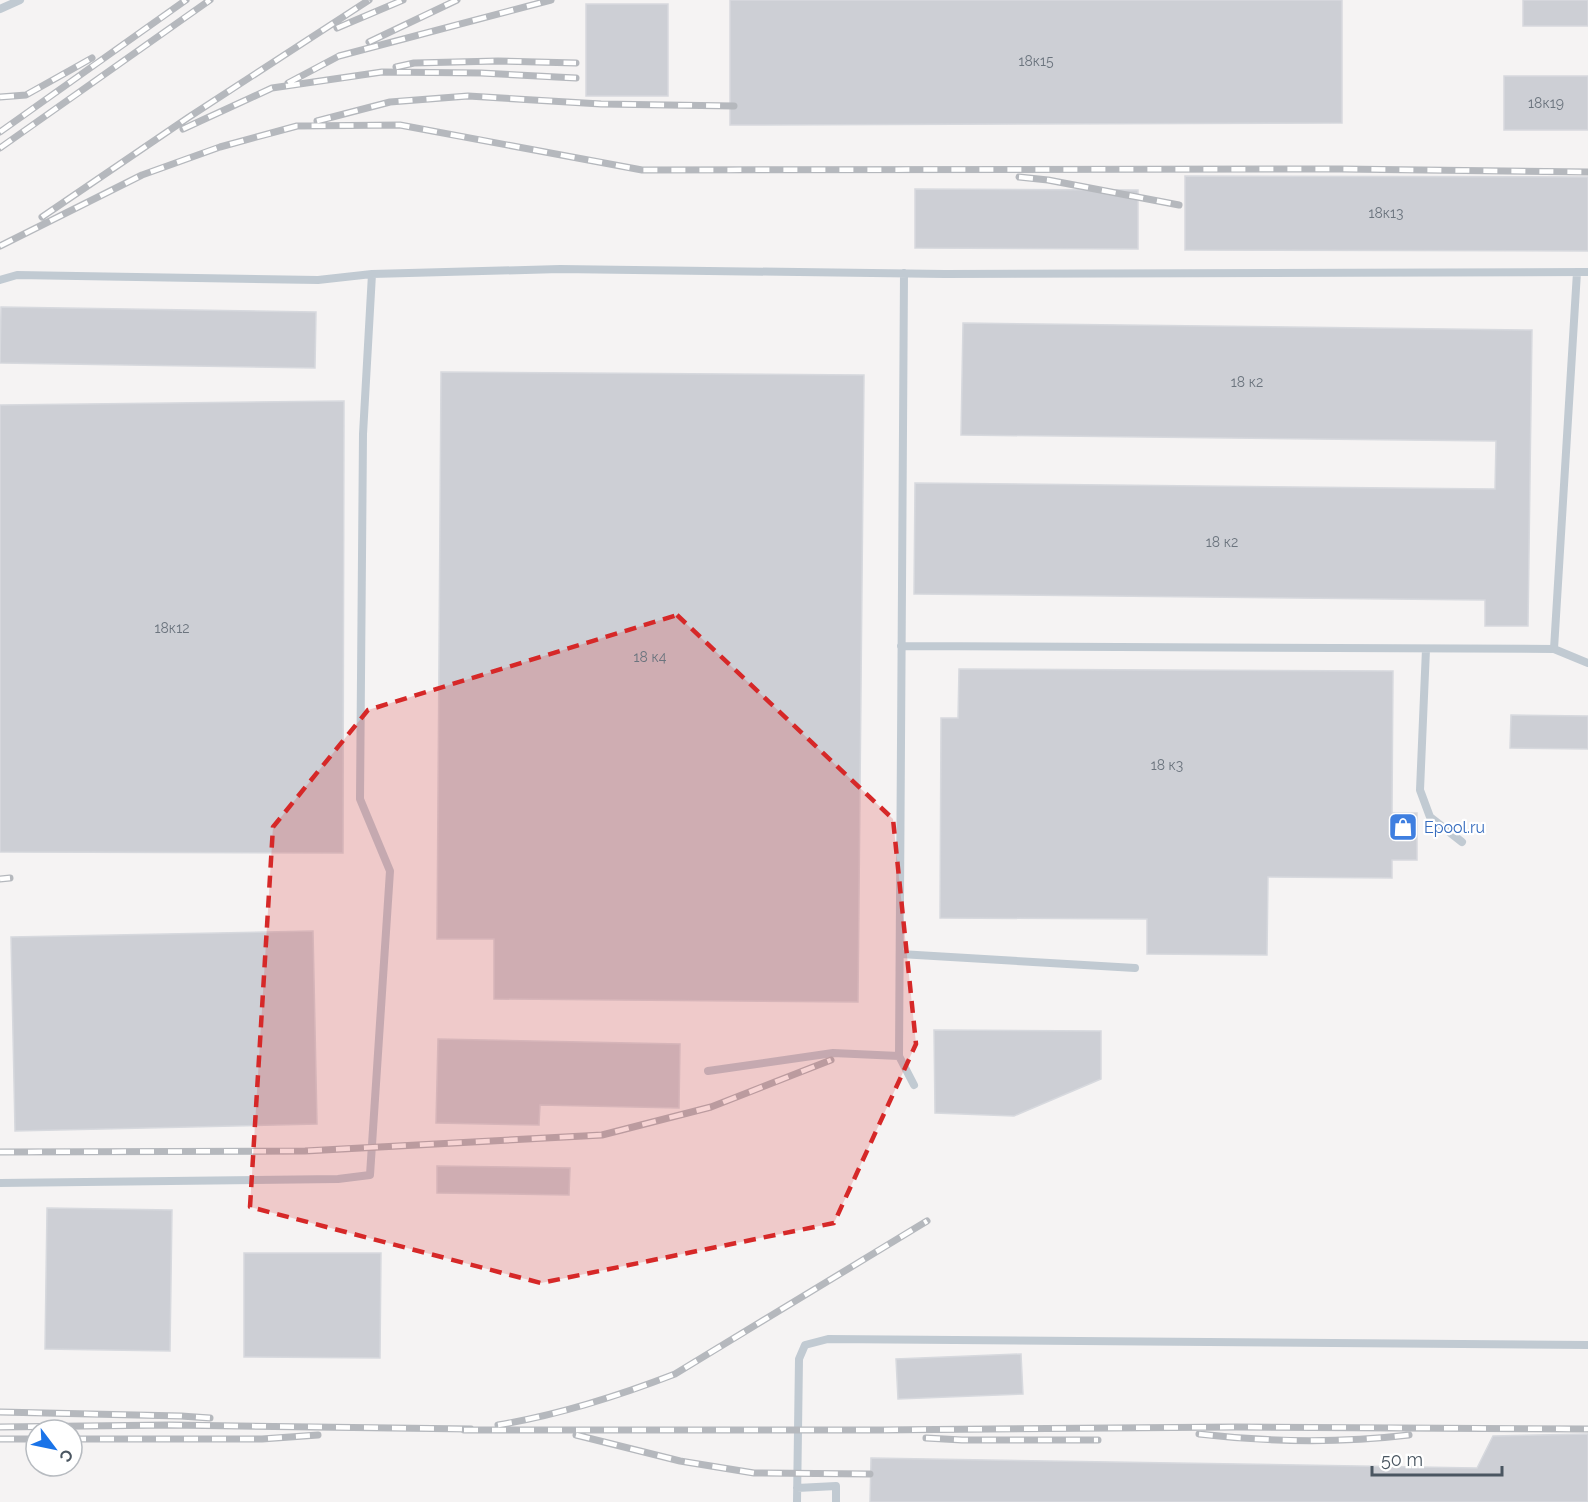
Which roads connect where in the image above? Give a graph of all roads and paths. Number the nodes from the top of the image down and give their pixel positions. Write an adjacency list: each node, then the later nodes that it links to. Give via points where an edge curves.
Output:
1 (20, 0): 2 (lane)
2 (0, 9)
3 (1577, 272): 4 (lane); 5 (lane); 10 (lane)
4 (1588, 272)
5 (904, 273): 6 (lane, via 560,269); 8 (lane)
6 (372, 274): 7 (lane, via 318,280 17,275); 18 (lane, via 363,434 360,799 390,871 370,1175 338,1179)
7 (0, 280)
8 (901, 646): 9 (lane); 13 (lane)
9 (1426, 649): 10 (lane); 12 (lane, via 1420,790 1430,818)
10 (1554, 649): 11 (lane)
11 (1588, 663)
12 (1462, 842)
13 (900, 954): 14 (lane); 15 (lane)
14 (1135, 968)
15 (899, 1056): 16 (lane, via 833,1053); 17 (lane)
16 (708, 1071)
17 (914, 1085)
18 (0, 1183)
19 (1588, 1345): 20 (lane, via 828,1339 805,1345 799,1359)
20 (797, 1488): 21 (lane); 22 (lane, via 836,1486)
21 (796, 1502)
22 (836, 1502)

